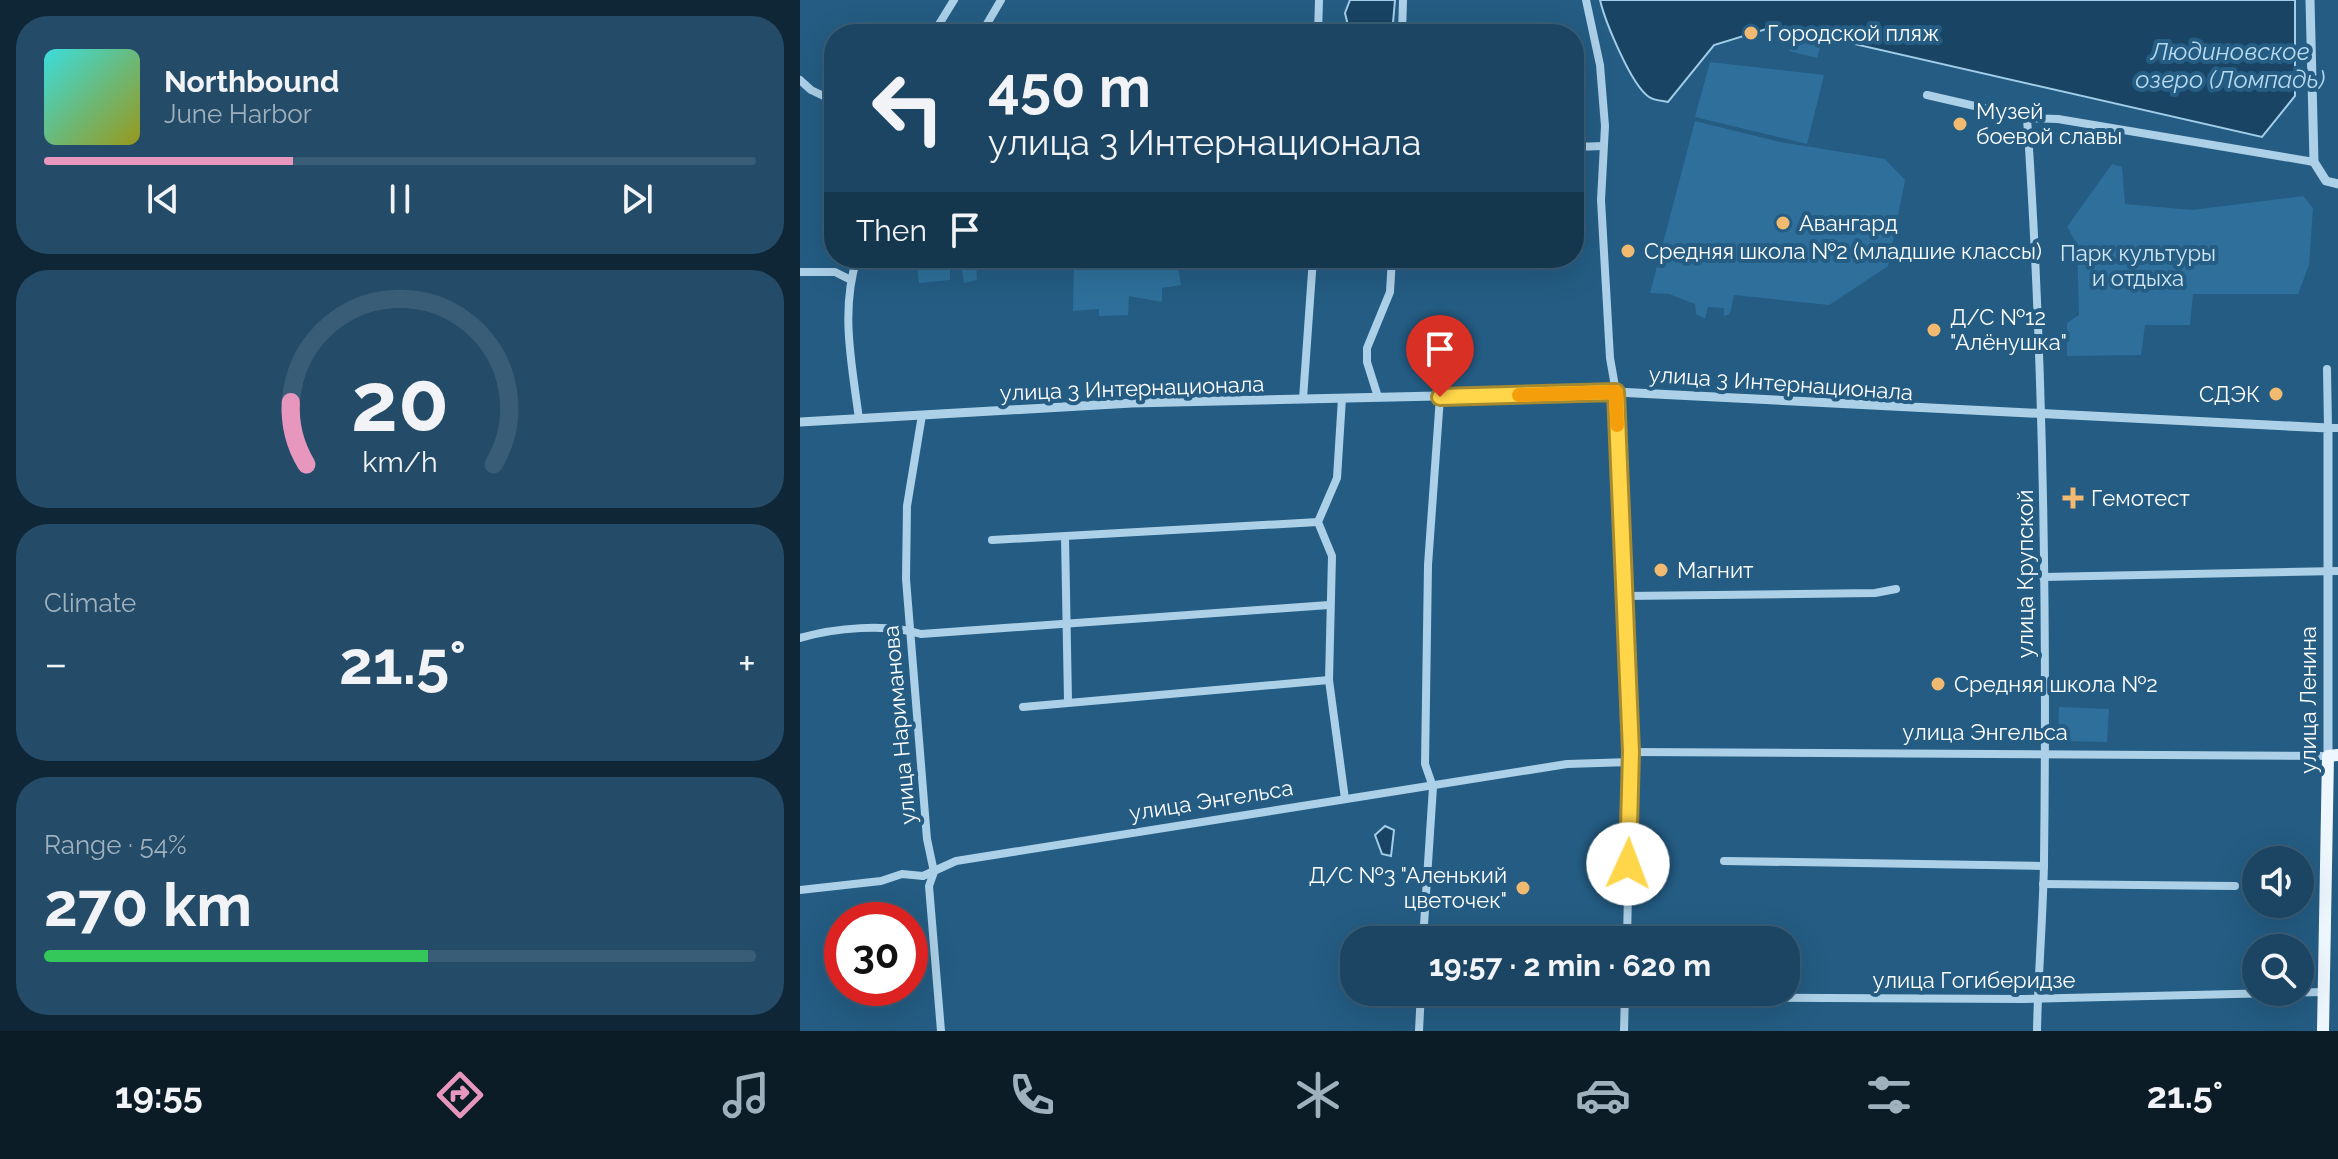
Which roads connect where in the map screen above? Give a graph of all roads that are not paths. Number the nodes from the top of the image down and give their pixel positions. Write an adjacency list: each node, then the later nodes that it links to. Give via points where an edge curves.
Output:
1 (954, 0): 7 (street)
2 (1001, 0): 8 (street)
3 (1319, 0): 9 (street)
4 (1403, 0): 10 (street)
5 (1586, 0): 15 (street, via 1600,65)
6 (2310, 0): 17 (street)
7 (939, 24)
8 (987, 24)
9 (1318, 24)
10 (1402, 24)
11 (800, 80): 13 (street)
12 (1927, 95): 14 (street)
13 (824, 96)
14 (2027, 118): 17 (street); 30 (street, улица Крупской)
15 (1603, 146): 16 (street); 25 (street, via 1601,200)
16 (1584, 147)
17 (2314, 162): 18 (street, via 2326,181)
18 (2338, 184)
19 (854, 268): 23 (street)
20 (1312, 268): 29 (street)
21 (1391, 268): 26 (street, via 1390,292 1367,348)
22 (800, 272): 23 (street, via 835,272)
23 (851, 280): 32 (street, via 847,323)
24 (2327, 369): 34 (street, улица Ленина)
25 (1616, 392): 27 (street, улица 3 Интернационала); 30 (street, улица 3 Интернационала); 41 (street)
26 (1378, 397): 27 (street, улица 3 Интернационала); 28 (street, улица 3 Интернационала)
27 (1440, 397): 52 (street, via 1427,611 1425,764)
28 (1342, 398): 29 (street, улица 3 Интернационала); 35 (street, via 1337,478)
29 (1303, 399): 31 (street, улица 3 Интернационала)
30 (2043, 414): 34 (street, улица 3 Интернационала); 39 (street, улица Крупской)
31 (922, 415): 32 (street, улица 3 Интернационала); 44 (street, улица Нариманова, via 907,506)
32 (859, 419): 33 (street, улица 3 Интернационала)
33 (800, 422)
34 (2333, 428): 38 (street, улица Ленина)
35 (1318, 522): 36 (street); 42 (street, via 1332,556)
36 (1065, 537): 37 (street); 43 (street)
37 (992, 540)
38 (2333, 571): 39 (street); 50 (street, улица Ленина)
39 (2043, 577): 49 (street, улица Крупской)
40 (1896, 589): 41 (street)
41 (1625, 596): 51 (street)
42 (1329, 605): 43 (street); 46 (street)
43 (1065, 622): 44 (street, via 921,634); 47 (street)
44 (908, 630): 45 (street); 56 (street, улица Нариманова)
45 (800, 638)
46 (1329, 680): 47 (street); 53 (street)
47 (1068, 701): 48 (street)
48 (1023, 707)
49 (2045, 752): 50 (street, улица Энгельса); 51 (street, улица Энгельса); 55 (street, улица Крупской)
50 (2333, 756): 62 (main road, улица Ленина)
51 (1631, 757): 52 (street, улица Энгельса); 61 (street)
52 (1433, 787): 53 (street, улица Энгельса); 60 (street)
53 (1345, 799): 56 (street, улица Энгельса, via 956,861)
54 (1724, 861): 55 (street)
55 (2044, 866): 57 (street, улица Крупской)
56 (934, 872): 59 (street, улица Энгельса); 67 (street, улица Нариманова, via 929,886)
57 (2043, 884): 58 (street); 64 (street, улица Крупской)
58 (2235, 886)
59 (800, 890)
60 (1424, 926)
61 (1627, 926)
62 (2323, 992): 64 (street, улица Гогиберидзе); 71 (main road, улица Ленина)
63 (1800, 996): 64 (street, улица Гогиберидзе)
64 (2038, 999): 70 (street, улица Крупской)
65 (1420, 1006): 68 (street)
66 (1625, 1006): 69 (street)
67 (941, 1031)
68 (1419, 1031)
69 (1624, 1031)
70 (2037, 1031)
71 (2323, 1031)

